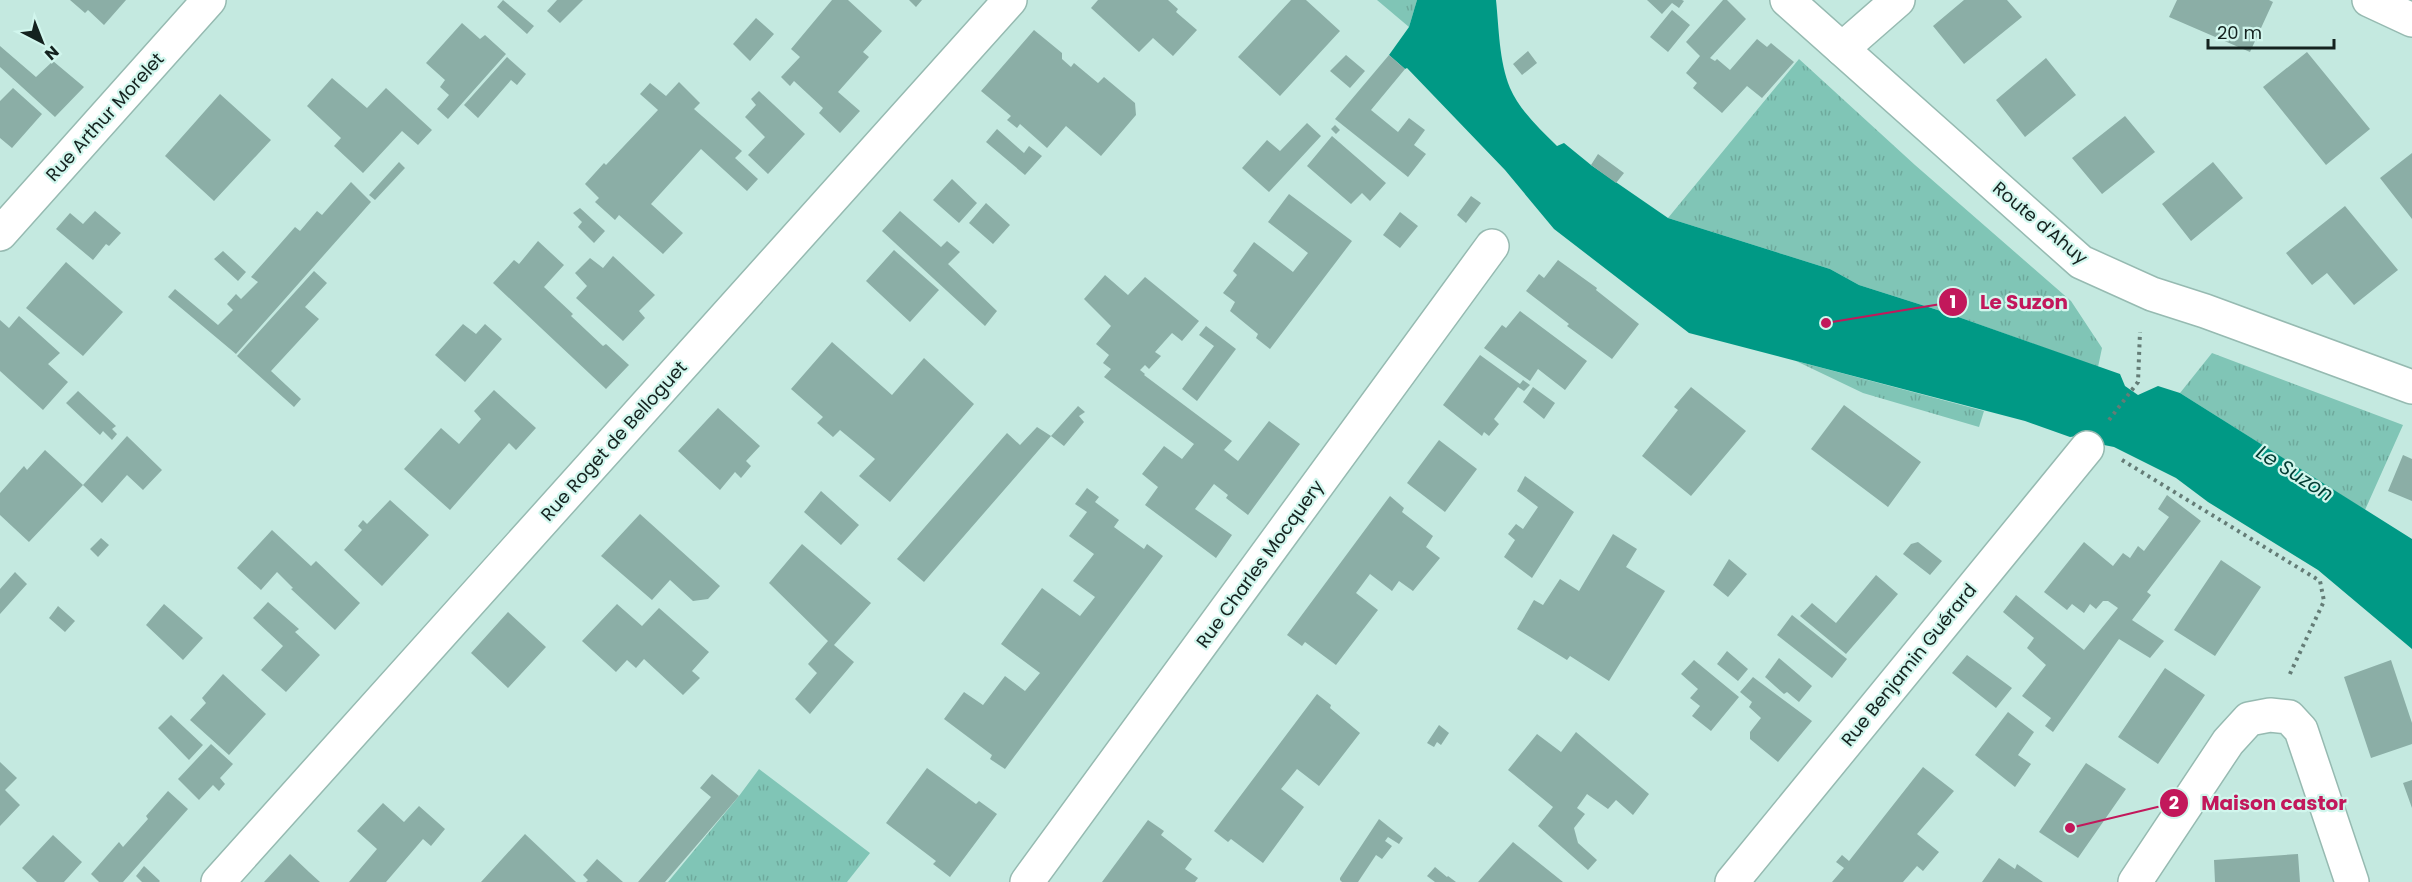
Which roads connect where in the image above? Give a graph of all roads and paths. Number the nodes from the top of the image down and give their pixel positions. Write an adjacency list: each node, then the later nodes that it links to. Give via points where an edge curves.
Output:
1 (209, 0): 8 (street, Rue Arthur Morelet)
2 (1010, 0): 15 (street, Rue Roget de Belloguet)
3 (1787, 0): 7 (street, Route d'Ahuy)
4 (1898, 0): 7 (street)
5 (2369, 0): 6 (street)
6 (2412, 20)
7 (1842, 49): 10 (street, Route d'Ahuy, via 2081,262)
8 (0, 234)
9 (1492, 246): 16 (street, Rue Charles Mocquery)
10 (2152, 294): 11 (street, Route d'Ahuy); 12 (path, via 2141,325 2138,382)
11 (2412, 387)
12 (2134, 389)
13 (2087, 448): 14 (path, via 2105,461 2120,459 2320,581 2324,601); 17 (street, Rue Benjamin Guérard)
14 (2270, 715): 18 (street, via 2249,719 2228,742); 19 (street, via 2289,717 2301,730)
15 (218, 882)
16 (1027, 882)
17 (1731, 882)
18 (2135, 882)
19 (2352, 882)

